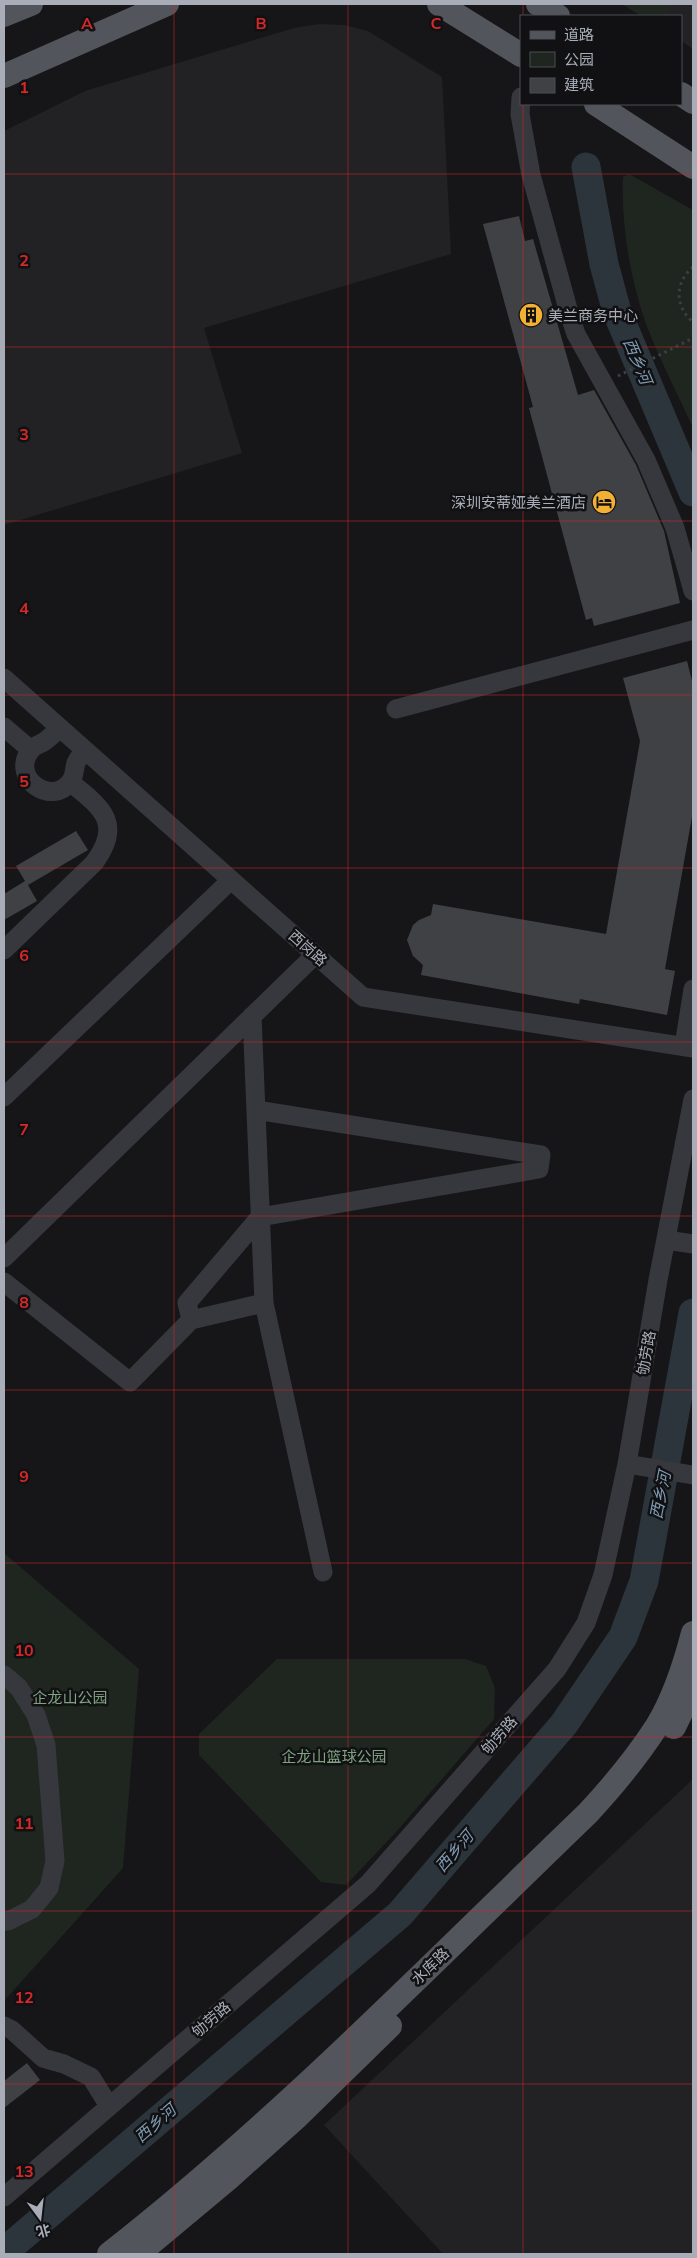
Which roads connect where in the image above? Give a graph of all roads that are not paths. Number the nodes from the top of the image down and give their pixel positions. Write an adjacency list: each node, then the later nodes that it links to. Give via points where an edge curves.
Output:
1 (439, 4): 5 (main road)
2 (538, 4): 4 (main road)
3 (168, 5): 6 (main road)
4 (556, 15)
5 (520, 54)
6 (4, 76)
7 (682, 95): 8 (main road)
8 (693, 102)
9 (521, 105): 12 (street, via 531,175 576,334 646,460 675,528)
10 (598, 105): 11 (main road)
11 (693, 168)
12 (693, 591)
13 (693, 630): 15 (street)
14 (4, 678): 17 (street, 西岗路)
15 (396, 709)
16 (4, 727): 18 (street)
17 (60, 728): 18 (street); 19 (street, 西岗路)
18 (31, 750): 20 (street, via 24,770 36,788 55,791)
19 (84, 750): 20 (street); 21 (street, 西岗路)
20 (70, 782): 22 (street, via 99,806 107,820 104,850)
21 (231, 880): 23 (street, 西岗路); 27 (street)
22 (4, 950)
23 (315, 954): 25 (street); 26 (street, 西岗路, via 363,997)
24 (693, 989): 26 (street)
25 (252, 1016): 29 (street); 32 (street)
26 (689, 1047)
27 (4, 1097)
28 (693, 1099): 31 (street, 劬劳路)
29 (256, 1110): 30 (street); 30 (street, via 541,1155 539,1169)
30 (260, 1217): 34 (street); 35 (street, via 187,1303)
31 (678, 1242): 36 (street, 劬劳路)
32 (4, 1258)
33 (4, 1282): 35 (street, via 130,1382)
34 (264, 1303): 35 (street); 38 (street)
35 (191, 1320)
36 (626, 1464): 37 (street); 44 (street, 劬劳路, via 604,1575 586,1623 557,1669 368,1884)
37 (693, 1475)
38 (323, 1572)
39 (693, 1633): 41 (main road, 水库路)
40 (4, 1675): 42 (street, via 19,1688 36,1714 46,1745 55,1861 49,1888 32,1909)
41 (685, 1702): 46 (main road, 水库路, via 658,1724 588,1814 286,2103 218,2165); 47 (main road, 水库路, via 670,1734 627,1794 298,2116)
42 (4, 1921)
43 (4, 2026): 44 (street, via 43,2058 91,2077)
44 (110, 2106): 45 (street, 劬劳路)
45 (4, 2197)
46 (109, 2254)
47 (138, 2254)

